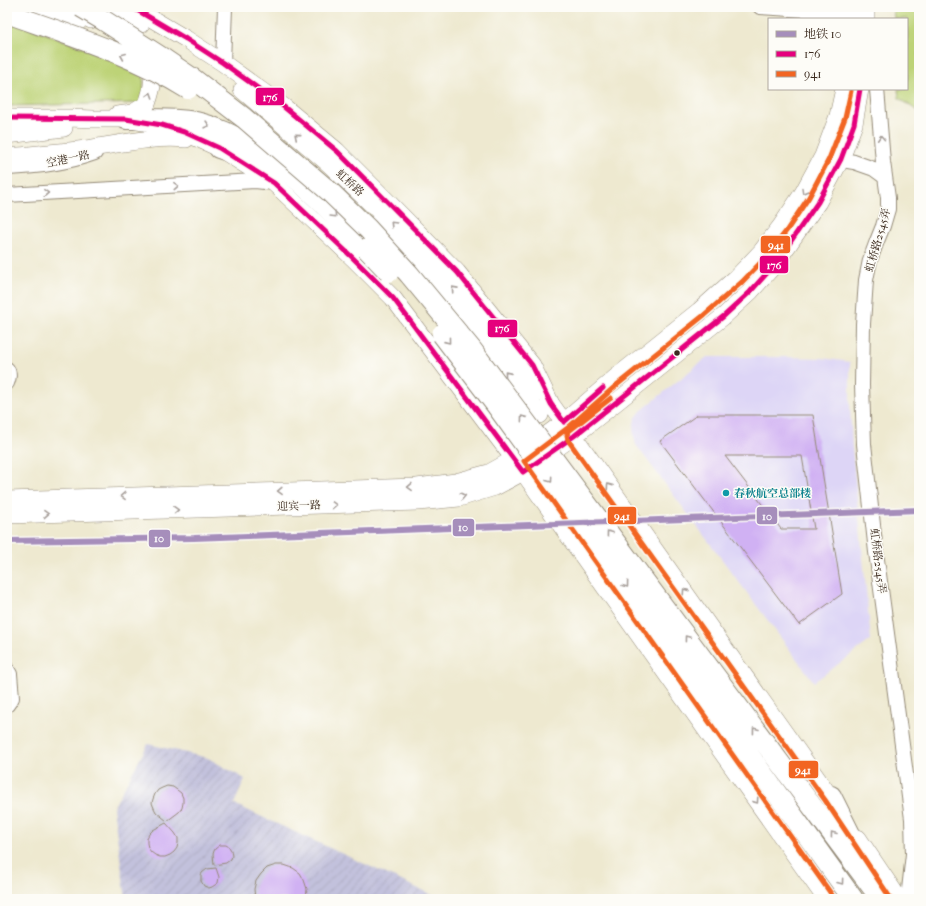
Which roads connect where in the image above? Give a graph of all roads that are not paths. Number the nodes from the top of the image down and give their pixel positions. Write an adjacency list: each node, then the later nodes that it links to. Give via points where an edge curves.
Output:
1 (33, 7): 10 (main road)
2 (66, 7): 10 (main road)
3 (81, 7): 23 (highway, bridge, via 192,78)
4 (110, 7): 34 (main road, 虹桥路, one-way to 4, via 522,374 458,294 420,252 328,163 254,100 206,64 163,36)
5 (132, 7): 12 (main road, 虹桥路)
6 (225, 7): 12 (street)
7 (760, 7): 9 (street)
8 (7, 13): 23 (highway, one-way to 8, bridge, via 185,87 142,64 106,48)
9 (860, 15)
10 (120, 35): 11 (main road)
11 (136, 44): 17 (main road, one-way to 11, via 133,113 147,104 153,74 149,60); 34 (main road, one-way to 11, via 420,269 360,208 288,145 201,78)
12 (223, 63): 34 (main road, 虹桥路, via 284,107 336,151 457,272 532,365)
13 (844, 90): 24 (main road, 迎宾一路, via 838,116)
14 (860, 90): 26 (main road, 迎宾一路, via 854,124)
15 (877, 90): 28 (street, 虹桥路2545弄, one-way to 15)
16 (7, 118): 17 (main road)
17 (93, 119): 18 (main road)
18 (126, 119): 19 (main road); 22 (main road, via 162,125); 31 (highway, one-way to 31, via 197,122 215,128 240,139 274,160)
19 (7, 136)
20 (7, 140): 21 (main road)
21 (127, 142): 22 (main road, via 170,138); 25 (main road); 27 (street, 空港一路, via 81,158)
22 (211, 145): 29 (main road); 31 (highway, via 252,159)
23 (288, 156): 41 (highway, one-way to 23, bridge, via 472,350 368,229)
24 (823, 156): 26 (street); 35 (main road, 迎宾一路, one-way to 35, via 781,226 742,272 699,311)
25 (7, 158)
26 (841, 159): 28 (street, via 874,169); 36 (main road, 迎宾一路, via 818,202 795,236 750,292 724,316)
27 (7, 168)
28 (885, 177): 48 (street, 虹桥路2545弄, via 888,209 870,260 866,280 862,385 864,444 876,552 912,819 914,854)
29 (274, 183): 30 (street, one-way to 29, via 256,181); 37 (main road, via 392,298)
30 (7, 195)
31 (318, 199): 41 (highway, one-way to 41, bridge, via 402,285 450,344)
32 (7, 369): 33 (street)
33 (7, 383)
34 (546, 410): 35 (main road, 虹桥路)
35 (564, 422): 36 (main road, 虹桥路); 37 (main road, 迎宾一路)
36 (574, 436): 37 (main road, 迎宾一路); 43 (main road, 虹桥路, one-way to 36)
37 (519, 465): 38 (main road, 迎宾一路, one-way to 38, via 456,482 417,487); 39 (main road, 迎宾一路, one-way to 37, via 418,502 459,498 495,487); 44 (main road, one-way to 44)
38 (7, 500)
39 (7, 515)
40 (7, 669): 42 (street, via 10,674 12,698)
41 (703, 674): 45 (highway, one-way to 45); 46 (highway, one-way to 41)
42 (7, 705)
43 (831, 796): 46 (highway); 47 (main road, 虹桥路)
44 (826, 899)
45 (854, 899)
46 (882, 899)
47 (899, 899)
48 (908, 899)

